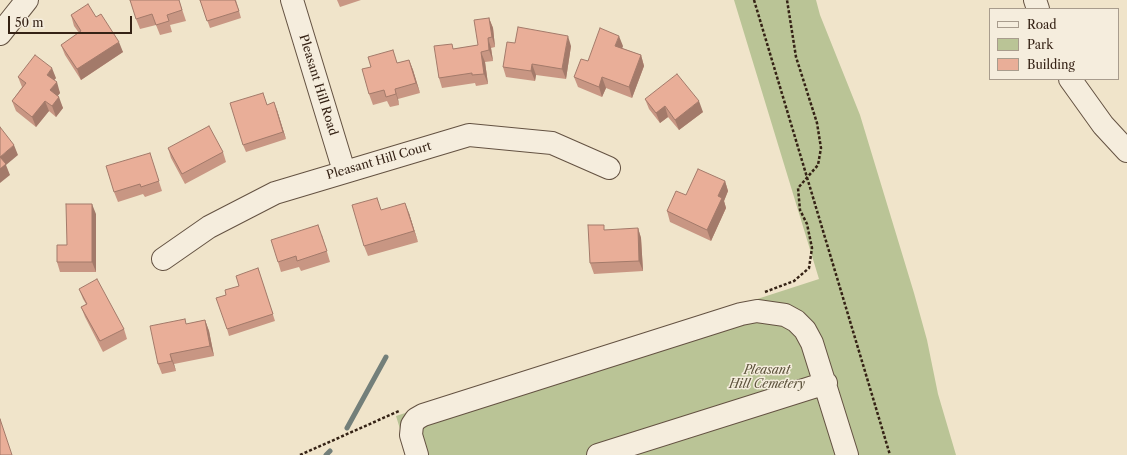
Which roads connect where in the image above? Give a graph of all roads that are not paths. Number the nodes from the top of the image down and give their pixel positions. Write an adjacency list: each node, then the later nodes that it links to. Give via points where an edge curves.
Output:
1 (27, 0): 3 (street)
2 (292, 0): 7 (street, Pleasant Hill Road)
3 (0, 34)
4 (1071, 80): 5 (street, via 1103,125)
5 (1127, 151)
6 (609, 168): 7 (street, Pleasant Hill Court, via 552,143 469,135)
7 (344, 171): 8 (street, Pleasant Hill Court, via 274,193 244,207 208,227)
8 (163, 259)
9 (826, 384): 10 (street, via 812,343 796,321 773,312 752,312 423,415 412,425 411,435); 11 (street); 12 (street)
10 (417, 455)
11 (598, 455)
12 (848, 455)

